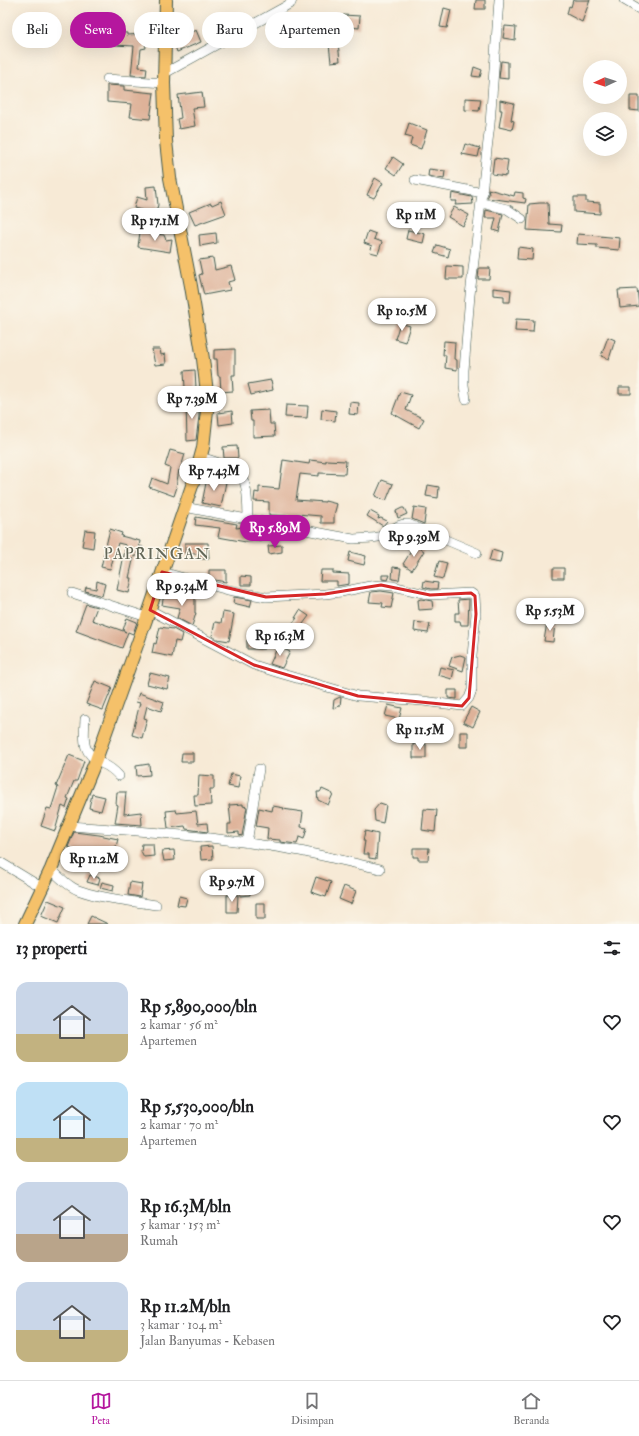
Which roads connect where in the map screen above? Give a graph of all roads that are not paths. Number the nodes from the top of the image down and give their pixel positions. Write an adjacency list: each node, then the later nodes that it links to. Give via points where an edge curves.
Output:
1 (166, 0): 6 (main road)
2 (292, 0): 6 (street, via 291,3)
3 (499, 0): 9 (street)
4 (624, 0): 5 (street)
5 (639, 9)
6 (164, 78): 7 (street); 13 (main road, via 170,178 203,359 208,401)
7 (107, 79)
8 (415, 180): 9 (street)
9 (483, 193): 10 (street)
10 (482, 203): 11 (street, via 507,209); 12 (street, via 464,363)
11 (522, 219)
12 (466, 399)
13 (201, 457): 14 (main road); 15 (street, via 230,466 242,475 248,493)
14 (184, 507): 15 (street); 17 (main road)
15 (248, 518): 16 (street, via 353,539 382,536 398,526 408,524)
16 (477, 553)
17 (162, 572): 19 (main road); 19 (street, via 228,590 266,597 325,594 381,585 430,595 471,593 475,596 476,614 472,690 462,706 358,696 254,665)
18 (72, 593): 19 (street)
19 (149, 614): 21 (main road)
20 (85, 719): 21 (street, via 86,750)
21 (96, 760): 23 (street); 24 (main road)
22 (259, 769): 25 (street)
23 (119, 776)
24 (70, 826): 25 (street); 28 (main road)
25 (247, 843): 27 (street, via 295,850)
26 (0, 862): 29 (street)
27 (380, 869)
28 (51, 870): 29 (main road); 30 (street, via 78,890)
29 (42, 888): 31 (main road)
30 (156, 905)
31 (25, 924)

